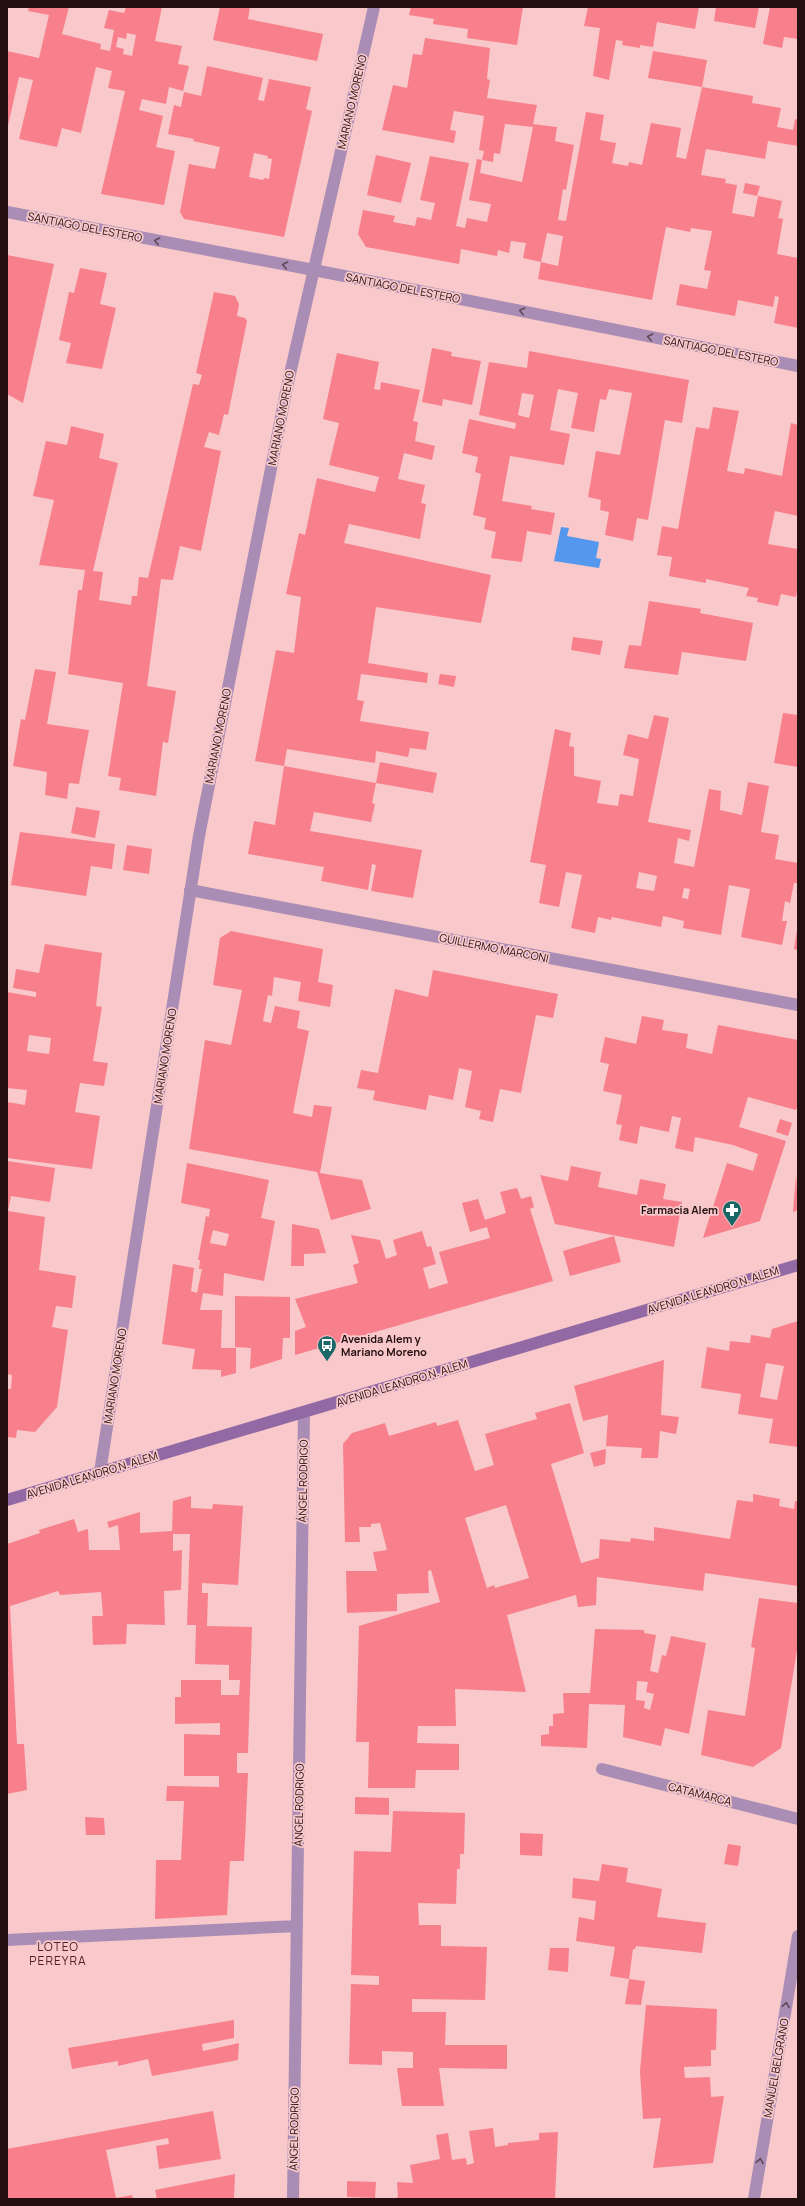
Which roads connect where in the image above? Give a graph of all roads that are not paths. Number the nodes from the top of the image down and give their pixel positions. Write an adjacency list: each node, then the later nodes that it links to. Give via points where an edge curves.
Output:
1 (374, 7): 3 (street, MARIANO MORENO)
2 (7, 212): 3 (street, SANTIAGO DEL ESTERO, one-way to 2)
3 (314, 270): 4 (street, SANTIAGO DEL ESTERO, one-way to 3); 5 (street, MARIANO MORENO, via 287,388)
4 (798, 366)
5 (190, 890): 6 (street, GUILLERMO MARCONI); 9 (street, MARIANO MORENO)
6 (798, 1005)
7 (798, 1265): 8 (street, AVENIDA LEANDRO N. ALEM)
8 (304, 1412): 9 (street, AVENIDA LEANDRO N. ALEM); 13 (street, ÁNGEL RODRIGO)
9 (100, 1472): 10 (street, AVENIDA LEANDRO N. ALEM)
10 (7, 1500)
11 (602, 1769): 12 (street, CATAMARCA)
12 (798, 1819)
13 (297, 1926): 15 (street); 16 (street, ÁNGEL RODRIGO)
14 (798, 1936): 17 (street, MANUEL BELGRANO, one-way to 14)
15 (7, 1940)
16 (293, 2199)
17 (754, 2199)

